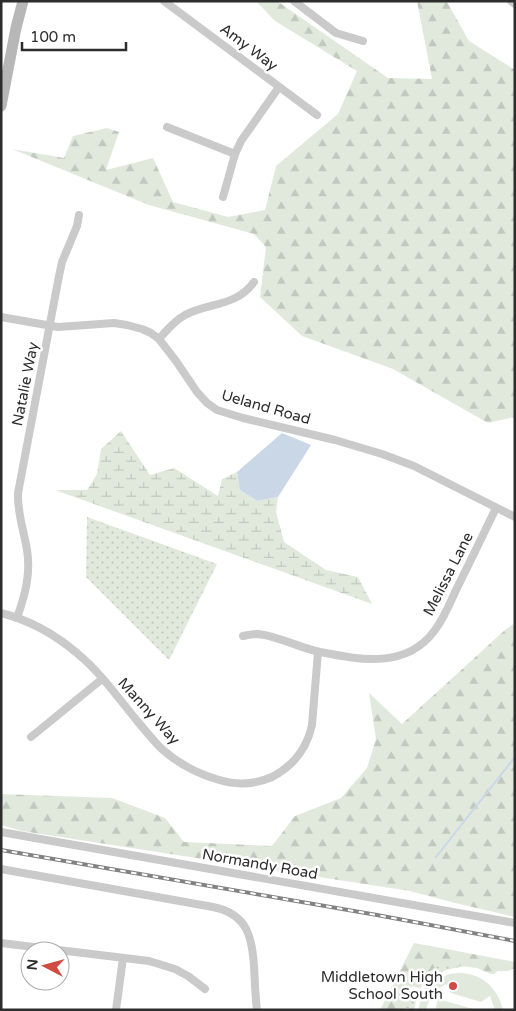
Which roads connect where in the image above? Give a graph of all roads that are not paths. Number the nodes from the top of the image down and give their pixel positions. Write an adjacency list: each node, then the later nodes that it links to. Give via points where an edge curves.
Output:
1 (23, 1): 8 (main road)
2 (164, 1): 7 (street, Amy Way)
3 (294, 1): 6 (street, via 336,32)
4 (511, 1): 5 (street)
5 (515, 4)
6 (363, 41)
7 (279, 87): 9 (street, Amy Way); 11 (street, via 244,134)
8 (1, 106)
9 (317, 115)
10 (167, 127): 11 (street)
11 (235, 154): 12 (street)
12 (223, 197)
13 (78, 215): 16 (street, Natalie Way, via 77,226 62,262)
14 (254, 282): 17 (street, via 236,299 182,316)
15 (1, 316): 16 (street, Ueland Road)
16 (50, 326): 17 (street, Ueland Road, via 114,323 142,329); 21 (street, Natalie Way, via 18,493 29,569)
17 (159, 339): 18 (street, Ueland Road, via 197,392 217,410 382,454 414,466)
18 (496, 508): 19 (street, Ueland Road); 23 (street, Melissa Lane, via 440,623 421,644 404,654 385,659)
19 (515, 517)
20 (1, 613): 21 (street, Manny Way)
21 (17, 618): 24 (street, Manny Way, via 65,643)
22 (243, 636): 23 (street, Melissa Lane, via 267,636)
23 (318, 652): 24 (street, Manny Way, via 312,725 307,742 286,768 270,778 254,782 221,780 177,761 155,743)
24 (102, 679): 25 (street)
25 (31, 737)
26 (1, 832): 28 (street, Normandy Road)
27 (1, 869): 33 (street, via 230,912 243,924 251,940)
28 (515, 923)
29 (1, 942): 30 (street)
30 (123, 958): 31 (street, via 168,966); 32 (street)
31 (205, 989)
32 (116, 1010)
33 (257, 1010)

